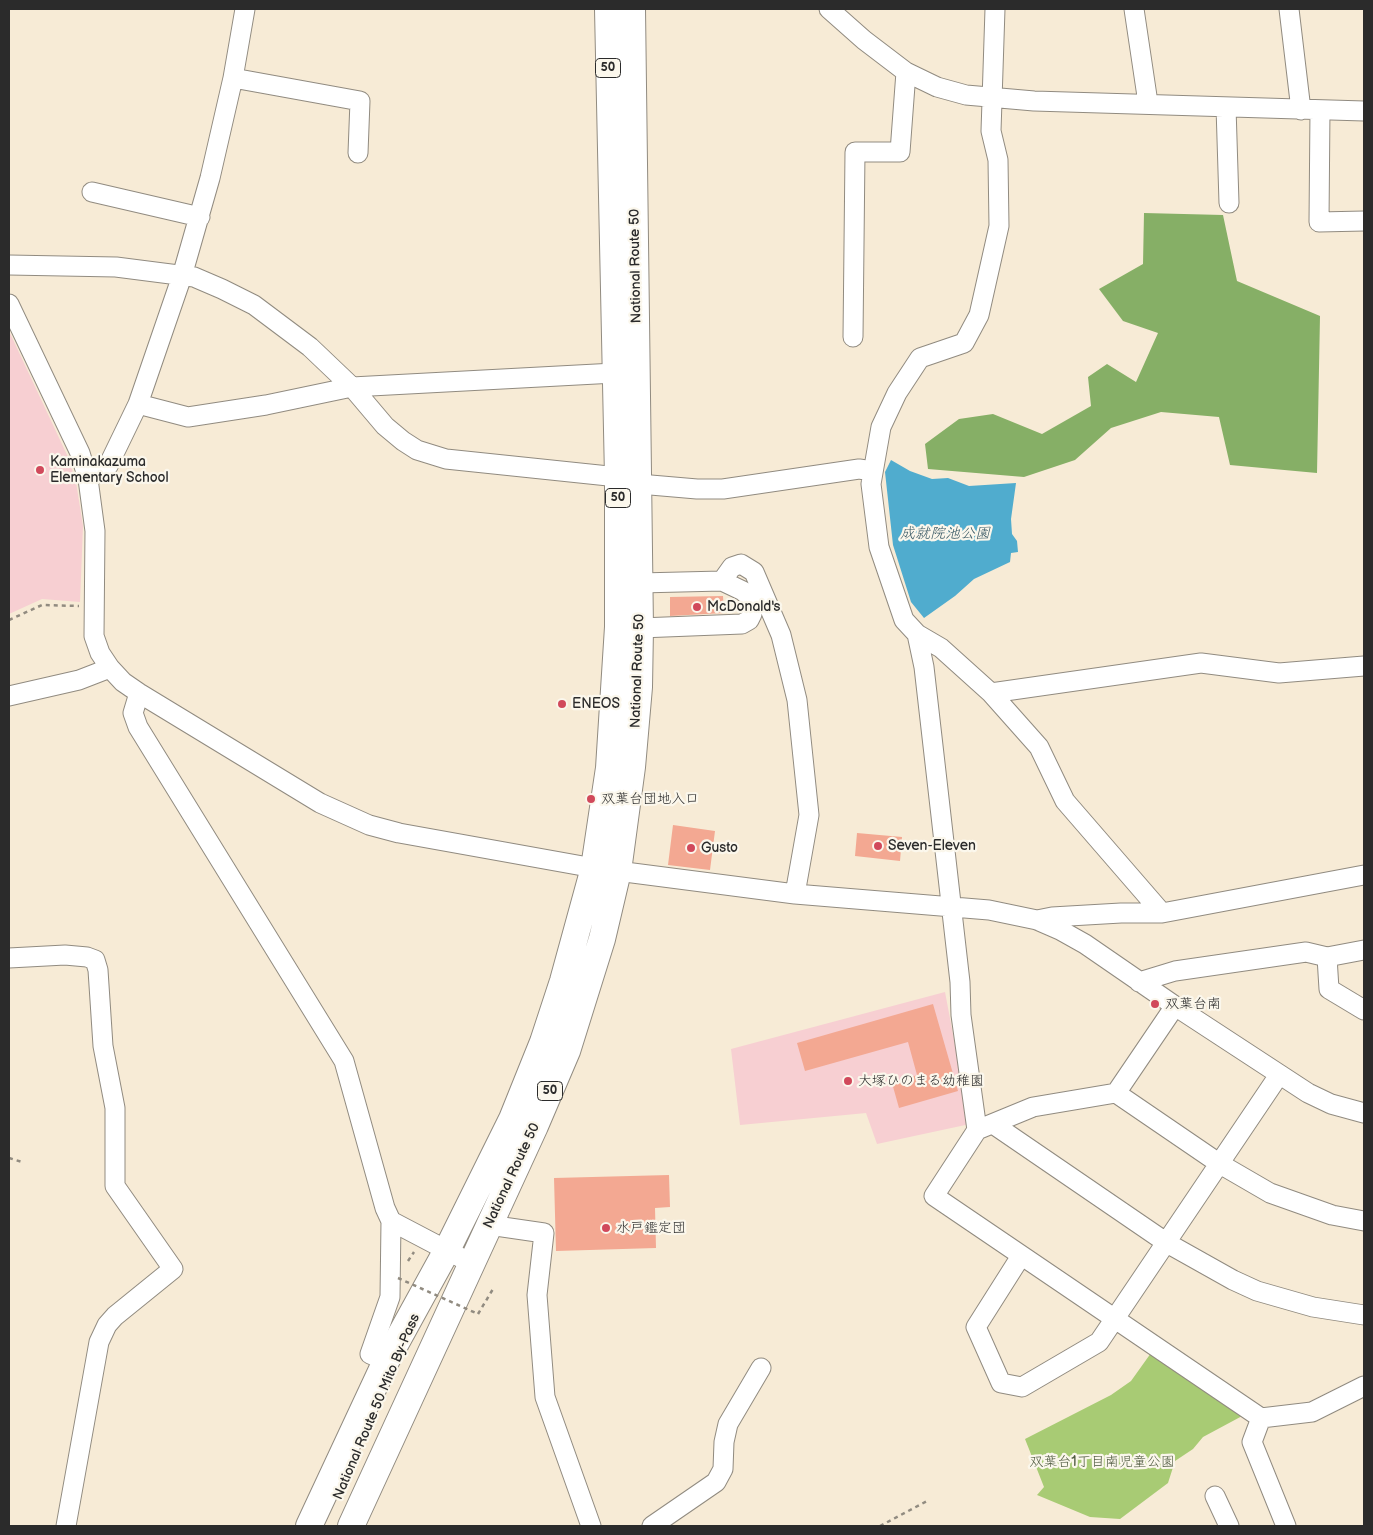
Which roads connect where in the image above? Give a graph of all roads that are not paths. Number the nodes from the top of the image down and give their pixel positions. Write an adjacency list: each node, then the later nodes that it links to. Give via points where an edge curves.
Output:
1 (245, 9): 9 (street)
2 (608, 9): 25 (highway, National Route 50 / 50)
3 (632, 9): 30 (highway, National Route 50 / 50)
4 (829, 9): 8 (street)
5 (995, 9): 10 (street)
6 (1134, 9): 11 (street)
7 (1289, 9): 13 (street)
8 (906, 72): 10 (street, via 937,87); 24 (street, via 900,152 855,152)
9 (233, 78): 16 (street, via 360,101); 19 (street)
10 (992, 99): 11 (street); 28 (street, via 991,132 998,160 999,226 979,315 964,342 920,358 897,393 882,427)
11 (1148, 103): 12 (street)
12 (1226, 107): 13 (street); 18 (street)
13 (1301, 110): 14 (street)
14 (1320, 110): 15 (street); 20 (street, via 1319,222)
15 (1364, 112)
16 (358, 153)
17 (92, 192): 19 (street)
18 (1229, 203)
19 (200, 217): 22 (street)
20 (1364, 221)
21 (9, 265): 22 (street, via 116,267)
22 (182, 276): 26 (street, via 194,277 254,305 310,347); 27 (street)
23 (9, 304): 29 (street, via 80,453)
24 (853, 337)
25 (615, 373): 26 (street); 30 (highway, National Route 50 / 50)
26 (352, 387): 27 (street, via 188,417); 30 (street, via 385,426 417,450 446,460)
27 (138, 404): 29 (street, via 108,466)
28 (873, 471): 30 (street, via 850,470 723,489); 34 (street, via 879,547 904,620)
29 (88, 479): 36 (street, via 95,531 94,636)
30 (628, 481): 32 (highway, National Route 50 / 50); 40 (highway, National Route 50 / 50, via 609,768)
31 (722, 581): 32 (street); 33 (street, via 751,598 749,620 742,624); 42 (street, via 732,567 741,564 754,572 781,634 797,700 809,815)
32 (640, 583): 33 (highway, National Route 50 / 50)
33 (640, 628): 40 (highway, National Route 50 / 50, via 632,767)
34 (917, 634): 38 (street, via 940,648); 43 (street, via 924,667)
35 (1364, 666): 38 (street, via 1279,673 1201,664)
36 (110, 668): 37 (street); 39 (street, via 79,680)
37 (139, 693): 40 (street, via 320,803 369,825); 57 (street, via 133,713 138,727 344,1061 384,1208)
38 (991, 693): 44 (street, via 1039,748 1065,801)
39 (9, 696)
40 (606, 869): 42 (street); 59 (highway, National Route 50 / 50, via 602,939 567,1051); 61 (highway, National Route 50 / 50, via 512,1120)
41 (1364, 874): 44 (street)
42 (795, 894): 43 (street)
43 (951, 908): 45 (street, via 990,910); 55 (street, via 961,1015)
44 (1162, 913): 45 (street)
45 (1037, 920): 49 (street, via 1085,944)
46 (1364, 950): 47 (street)
47 (1328, 957): 49 (street, via 1306,952 1176,971); 51 (street, via 1329,989)
48 (9, 958): 73 (street, via 65,955 95,960 104,1046 116,1108 115,1186 173,1269 115,1316 99,1342)
49 (1140, 982): 50 (street)
50 (1175, 1006): 52 (street); 53 (street)
51 (1364, 1010)
52 (1279, 1075): 54 (street, via 1331,1104); 56 (street)
53 (1116, 1093): 55 (street, via 1033,1108); 56 (street)
54 (1364, 1113)
55 (985, 1127): 60 (street); 62 (street, via 934,1196)
56 (1220, 1164): 58 (street, via 1270,1193 1332,1215); 60 (street)
57 (391, 1221): 61 (street); 68 (street, via 390,1297 370,1354)
58 (1364, 1221)
59 (489, 1225): 63 (highway, National Route 50 / 50); 78 (street, via 544,1233 537,1295 544,1398)
60 (1167, 1243): 66 (street, via 1257,1291 1312,1307); 67 (street)
61 (447, 1250): 63 (street); 64 (highway, National Route 50 / 50)
62 (1021, 1256): 67 (street); 67 (street, via 976,1327 1001,1383 1022,1387 1099,1342)
63 (471, 1263): 65 (highway, National Route 50 / 50)
64 (426, 1288): 68 (highway); 75 (highway, National Route 50 Mito By-Pass / 50)
65 (455, 1300): 76 (highway, National Route 50 Mito By-Pass / 50); 77 (highway, via 437,1373)
66 (1364, 1315)
67 (1114, 1320): 71 (street)
68 (386, 1361): 74 (highway)
69 (761, 1368): 79 (street, via 728,1424 723,1469 716,1482)
70 (1364, 1386): 71 (street, via 1312,1412)
71 (1261, 1418): 81 (street, via 1252,1442)
72 (1215, 1496): 80 (street)
73 (66, 1526)
74 (310, 1526)
75 (328, 1526)
76 (351, 1526)
77 (371, 1526)
78 (591, 1526)
79 (652, 1526)
80 (1229, 1526)
81 (1286, 1526)

